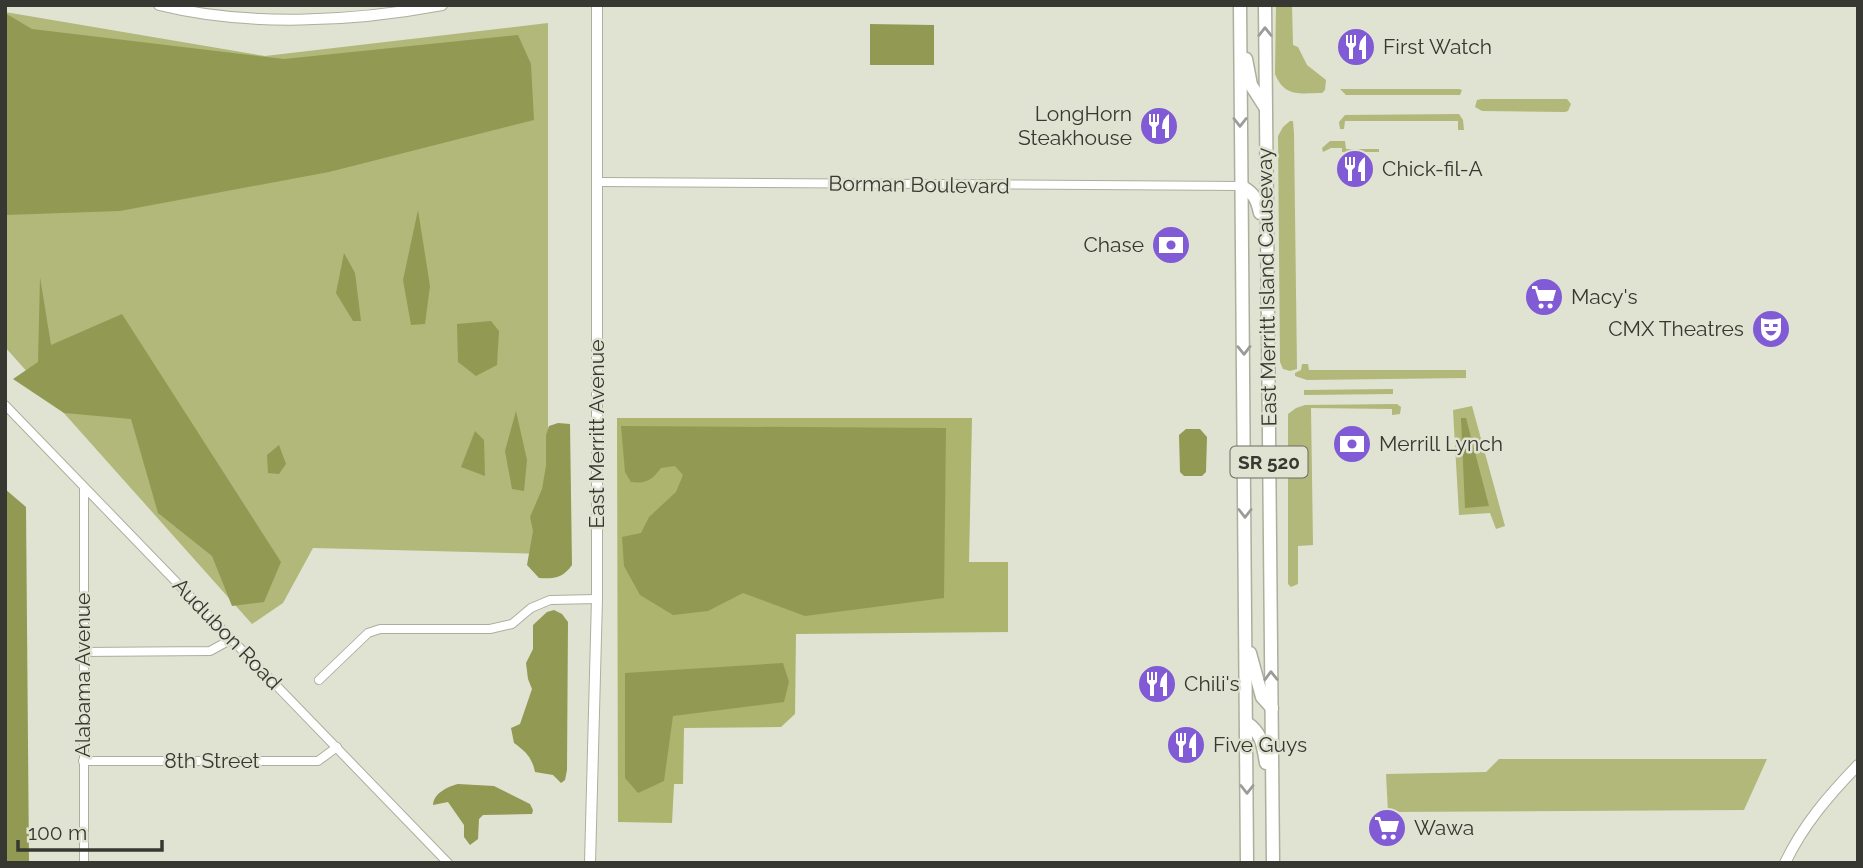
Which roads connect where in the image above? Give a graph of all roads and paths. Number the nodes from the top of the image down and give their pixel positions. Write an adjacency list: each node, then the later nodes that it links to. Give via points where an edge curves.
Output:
1 (159, 5): 2 (street, via 225,16 290,19)
2 (442, 5)
3 (1265, 5): 6 (main road, East Merritt Island Causeway / SR 520, one-way to 3)
4 (1240, 8): 6 (main road, via 1251,85); 8 (main road, East Merritt Island Causeway / SR 520, one-way to 8)
5 (596, 10): 7 (street, East Merritt Avenue)
6 (1265, 107): 9 (main road, East Merritt Island Causeway / SR 520)
7 (597, 182): 8 (street, Borman Boulevard); 12 (street, East Merritt Avenue)
8 (1241, 186): 9 (main road, via 1257,200); 14 (main road, East Merritt Island Causeway / SR 520, one-way to 14)
9 (1266, 248): 17 (main road, East Merritt Island Causeway / SR 520, one-way to 9)
10 (5, 405): 11 (street, Audubon Road)
11 (84, 488): 13 (street, Audubon Road); 15 (street, Alabama Avenue)
12 (597, 599): 16 (street, via 550,600 512,624 490,629 380,629 368,633); 25 (street, East Merritt Avenue)
13 (232, 639): 15 (street, via 210,652); 19 (street, Audubon Road)
14 (1246, 642): 17 (main road, via 1262,697); 18 (main road, East Merritt Island Causeway / SR 520)
15 (83, 652): 20 (street, Alabama Avenue)
16 (319, 680)
17 (1272, 708): 22 (main road, East Merritt Island Causeway / SR 520)
18 (1247, 723): 22 (main road, via 1257,730 1262,742); 26 (main road, East Merritt Island Causeway / SR 520, one-way to 26)
19 (337, 747): 20 (street, 8th Street, via 318,761); 23 (street, Audubon Road)
20 (83, 761): 24 (street, Alabama Avenue)
21 (1858, 765): 28 (street, via 1828,796 1796,839)
22 (1273, 794): 27 (main road, East Merritt Island Causeway / SR 520)
23 (442, 861)
24 (84, 863)
25 (590, 863)
26 (1247, 863)
27 (1273, 863)
28 (1785, 863)

